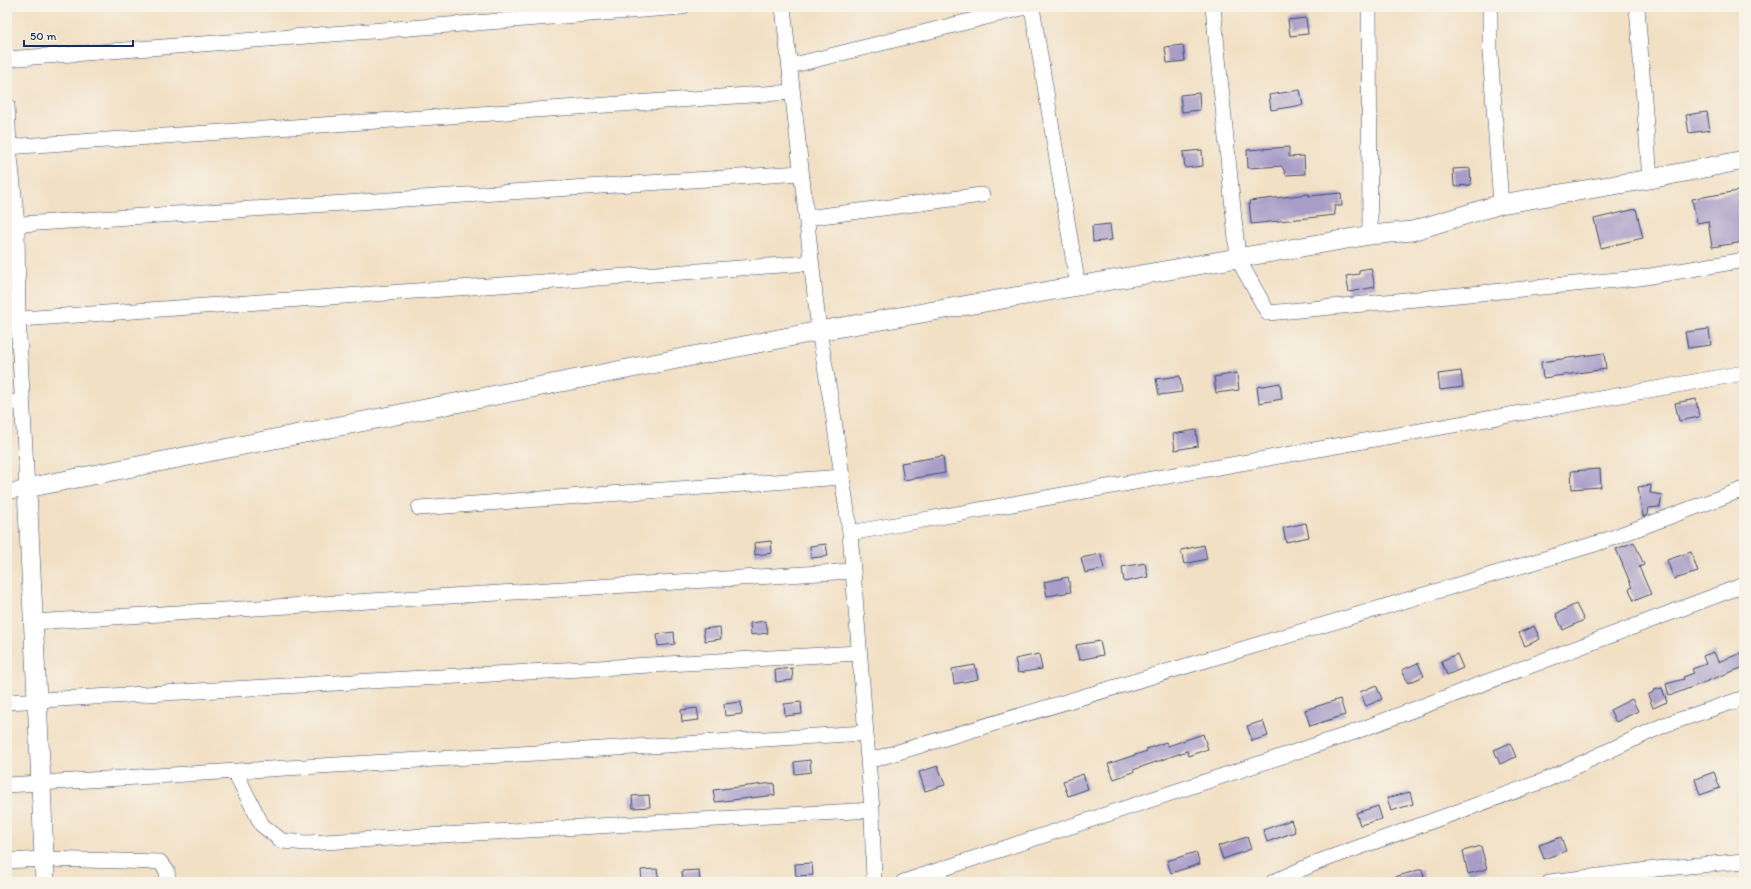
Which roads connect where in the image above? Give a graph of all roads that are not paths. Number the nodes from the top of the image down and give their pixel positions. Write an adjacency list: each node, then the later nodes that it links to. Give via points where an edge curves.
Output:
1 (682, 7): 9 (street)
2 (783, 7): 10 (street)
3 (1026, 7): 10 (street)
4 (1032, 7): 25 (street)
5 (1213, 7): 22 (street)
6 (1369, 7): 21 (street)
7 (1490, 7): 18 (street, via 1490,52)
8 (1637, 7): 16 (street)
9 (7, 59)
10 (790, 66): 11 (street)
11 (792, 92): 13 (street); 15 (street)
12 (7, 105): 13 (street)
13 (8, 147): 20 (street)
14 (1744, 160): 16 (street)
15 (801, 173): 19 (street); 20 (street)
16 (1650, 179): 18 (street)
17 (982, 195): 19 (street)
18 (1501, 204): 21 (street, via 1412,231)
19 (806, 218): 24 (street)
20 (12, 225): 26 (street)
21 (1370, 235): 22 (street)
22 (1238, 259): 23 (street, via 1268,314 1639,278); 25 (street)
23 (1744, 260)
24 (811, 263): 26 (street); 27 (street)
25 (1078, 287): 27 (street)
26 (13, 319): 29 (street)
27 (818, 331): 31 (street); 32 (street)
28 (1744, 373): 36 (street)
29 (22, 401): 30 (street); 32 (street)
30 (7, 403)
31 (842, 476): 35 (street); 36 (street)
32 (27, 488): 34 (street); 39 (street)
33 (1744, 489): 45 (street, via 1598,543)
34 (7, 492)
35 (419, 508)
36 (850, 533): 37 (street)
37 (852, 571): 39 (street); 40 (street)
38 (1744, 585): 56 (street, via 1349,734)
39 (33, 622): 42 (street)
40 (858, 654): 42 (street); 44 (street)
41 (1744, 698): 57 (street, via 1664,726 1546,780 1318,862)
42 (37, 700): 43 (street); 47 (street)
43 (7, 702)
44 (865, 733): 45 (street); 46 (street)
45 (868, 761): 49 (street)
46 (235, 772): 47 (street); 49 (street, via 262,825 282,841 307,843)
47 (41, 783): 48 (street); 50 (street)
48 (7, 784)
49 (872, 810): 55 (street)
50 (43, 859): 51 (street); 53 (street); 54 (street, via 160,862 167,871)
51 (7, 861)
52 (1744, 861): 58 (street)
53 (45, 882)
54 (168, 882)
55 (874, 882)
56 (904, 882)
57 (1273, 882)
58 (1550, 882)

